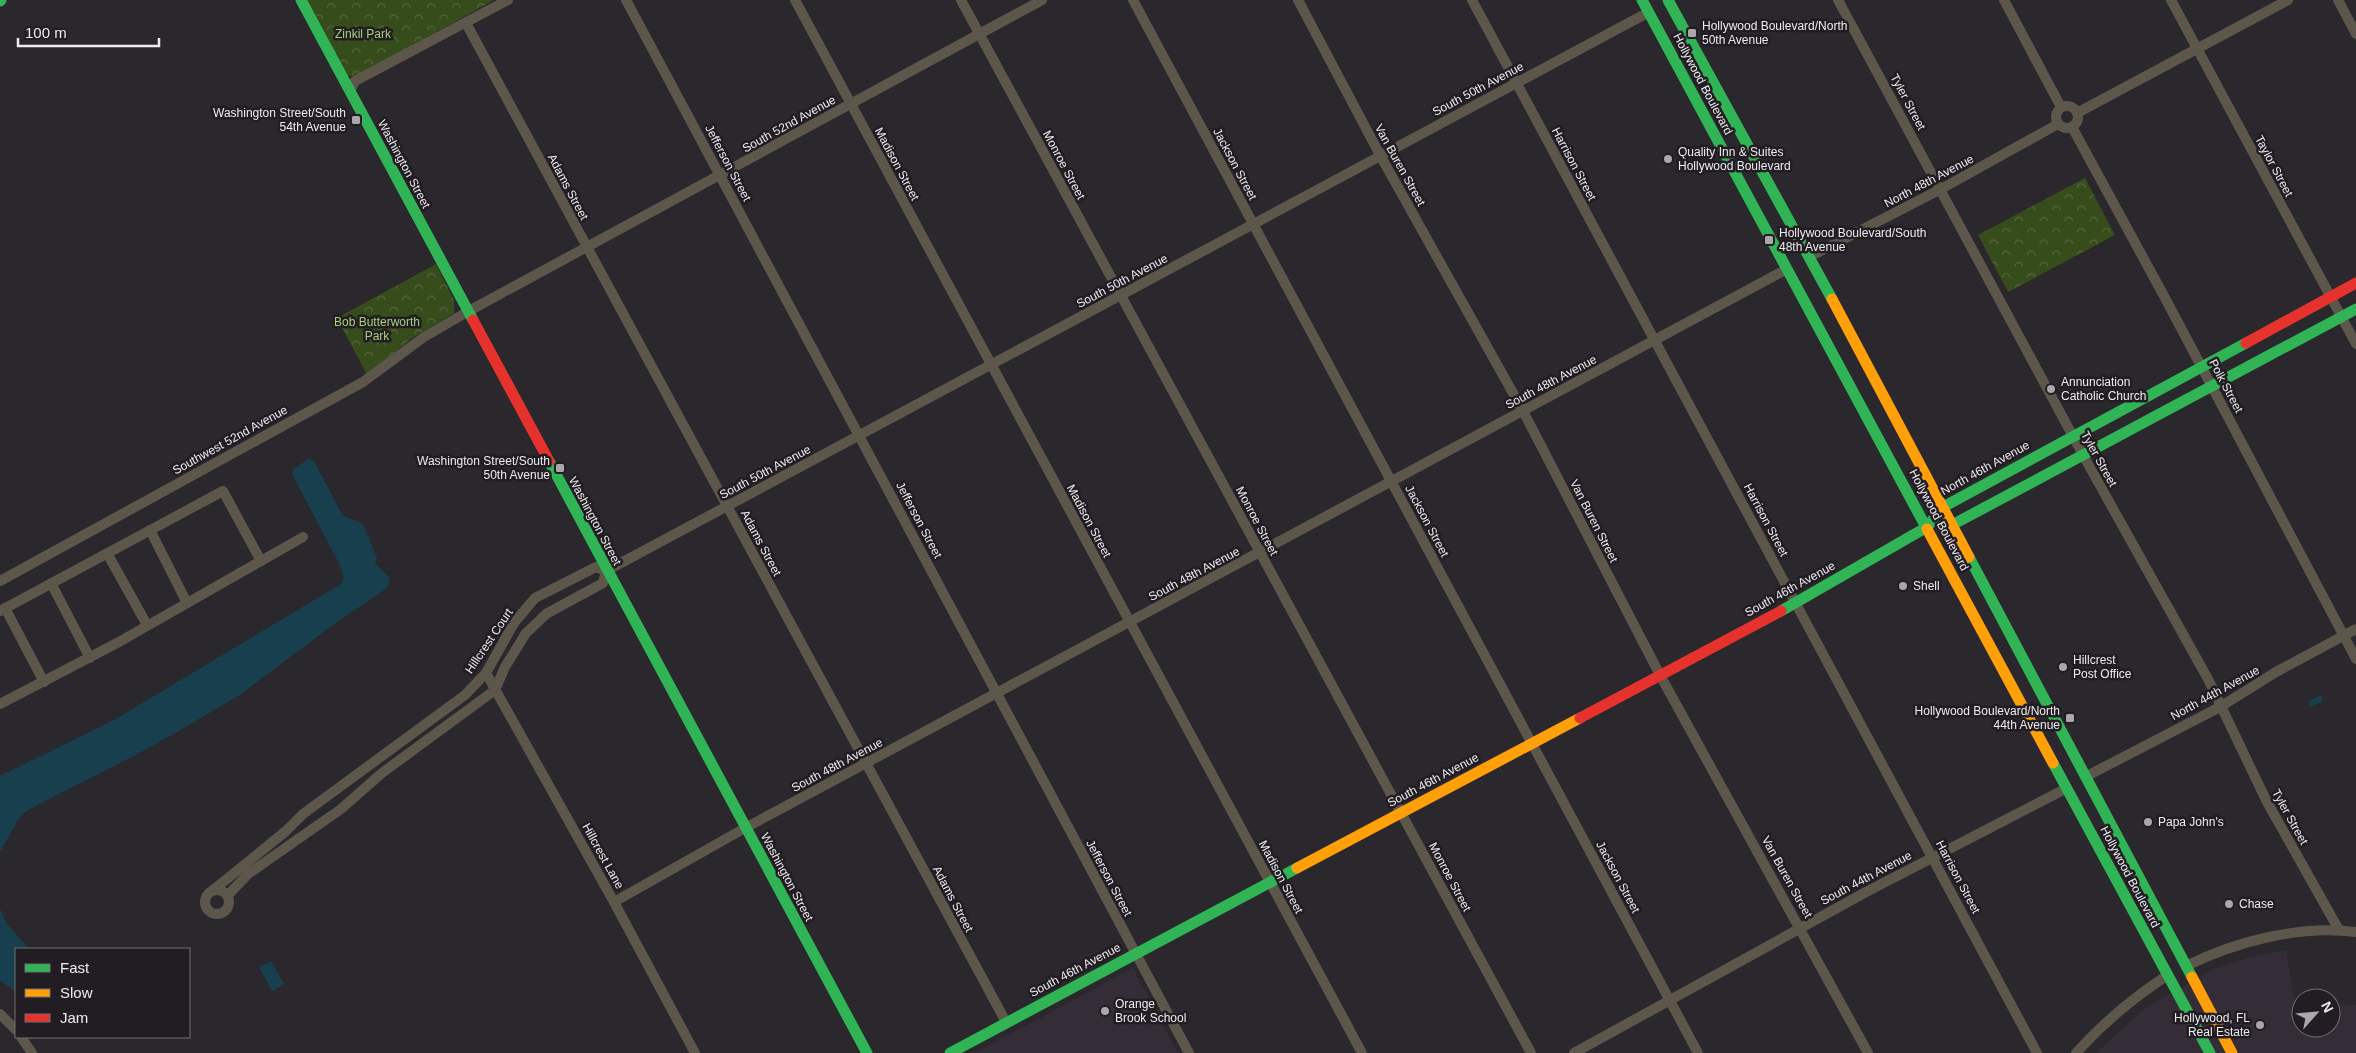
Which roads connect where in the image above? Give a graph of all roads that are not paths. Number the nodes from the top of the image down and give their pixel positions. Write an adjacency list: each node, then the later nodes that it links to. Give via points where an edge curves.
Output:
1 (301, 0): 24 (main road, Washington Street)
2 (508, 0): 18 (street)
3 (626, 0): 31 (street, Jefferson Street)
4 (795, 0): 25 (street, Madison Street)
5 (961, 0): 19 (street, Monroe Street)
6 (1042, 0): 19 (street, South 52nd Avenue)
7 (1133, 0): 34 (street, Jackson Street)
8 (1298, 0): 30 (street, Van Buren Street)
9 (1472, 0): 23 (street, Harrison Street)
10 (1642, 0): 17 (main road, Hollywood Boulevard)
11 (1667, 0): 22 (main road, Hollywood Boulevard)
12 (1838, 0): 33 (street, Tyler Street)
13 (2004, 0): 26 (street)
14 (2171, 0): 21 (street, Taylor Street)
15 (2288, 0): 21 (street)
16 (2338, 0): 20 (street)
17 (1649, 12): 22 (main road, via 1661,12 1667,18 1695,71); 23 (street, South 50th Avenue); 32 (main road, Hollywood Boulevard)
18 (466, 23): 24 (street, via 355,81); 35 (street, Adams Street)
19 (979, 34): 25 (street, South 52nd Avenue); 40 (street, Monroe Street)
20 (2356, 34)
21 (2197, 49): 27 (street); 41 (street, Taylor Street)
22 (1711, 78): 36 (main road, Hollywood Boulevard)
23 (1516, 83): 30 (street, South 50th Avenue); 47 (street, Harrison Street)
24 (350, 91): 43 (main road, Washington Street)
25 (851, 104): 31 (street, South 52nd Avenue); 49 (street, Madison Street)
26 (2061, 107): 27 (street, via 2072,107); 28 (street, via 2056,115)
27 (2077, 113): 29 (street)
28 (2058, 124): 29 (street, via 2064,128); 33 (street, North 48th Avenue)
29 (2072, 127): 50 (street, Polk Street)
30 (1380, 155): 34 (street, South 50th Avenue); 52 (street, Van Buren Street)
31 (721, 176): 35 (street, South 52nd Avenue); 53 (street, Jefferson Street)
32 (1744, 189): 36 (main road, via 1757,194 1794,254 1801,259); 37 (main road, Hollywood Boulevard)
33 (1941, 189): 36 (street, North 48th Avenue); 54 (street, Tyler Street)
34 (1253, 224): 40 (street, South 50th Avenue); 56 (street, Jackson Street)
35 (588, 249): 43 (street, South 52nd Avenue); 57 (street, Adams Street)
36 (1809, 257): 46 (main road, Hollywood Boulevard)
37 (1787, 269): 38 (main road, via 1794,268); 47 (street, South 48th Avenue); 60 (main road, Hollywood Boulevard)
38 (1807, 279)
39 (2356, 283): 41 (main road, North 46th Avenue)
40 (1120, 296): 49 (street, South 50th Avenue); 64 (street, Monroe Street)
41 (2331, 297): 44 (street, Taylor Street); 50 (main road, North 46th Avenue)
42 (2356, 309): 44 (main road)
43 (467, 312): 66 (main road, Washington Street); 67 (street, Southwest 52nd Avenue, via 424,337 363,382)
44 (2342, 316): 48 (street, Taylor Street); 51 (main road)
45 (1833, 328): 46 (main road)
46 (1847, 329): 58 (main road, Hollywood Boulevard)
47 (1655, 342): 52 (street, South 48th Avenue); 70 (street, Harrison Street)
48 (2356, 344)
49 (991, 365): 53 (street, South 50th Avenue); 72 (street, Madison Street)
50 (2202, 366): 51 (street, Polk Street); 54 (main road, North 46th Avenue)
51 (2212, 386): 55 (main road); 75 (street, Polk Street)
52 (1523, 411): 56 (street, South 48th Avenue); 79 (street, Van Buren Street)
53 (859, 436): 57 (street, South 50th Avenue); 82 (street, Jefferson Street)
54 (2072, 436): 55 (street, Tyler Street); 58 (main road, North 46th Avenue)
55 (2083, 455): 59 (main road); 85 (street, Tyler Street, via 2208,679)
56 (1392, 482): 64 (street, South 48th Avenue); 86 (street, Jackson Street)
57 (727, 507): 66 (street, South 50th Avenue); 87 (street, Adams Street)
58 (1943, 507): 59 (main road, Hollywood Boulevard); 60 (main road, North 46th Avenue)
59 (1952, 525): 60 (main road); 88 (main road, Hollywood Boulevard)
60 (1927, 527): 70 (main road, South 46th Avenue); 83 (main road, Hollywood Boulevard)
61 (150, 530): 63 (street); 65 (street, via 223,491); 69 (street)
62 (303, 536): 65 (street)
63 (107, 553): 68 (street); 73 (street)
64 (1260, 553): 72 (street, South 48th Avenue); 90 (street, Monroe Street)
65 (261, 560): 69 (street)
66 (606, 571): 78 (street, Hillcrest Court, via 596,567 535,598 514,623); 81 (street, via 603,583 546,614 526,633); 91 (main road, Washington Street)
67 (0, 581)
68 (51, 583): 71 (street); 76 (street)
69 (187, 603): 73 (street)
70 (1796, 603): 79 (main road, South 46th Avenue); 93 (street, Harrison Street)
71 (2, 610): 80 (street)
72 (1130, 622): 82 (street, South 48th Avenue); 94 (street, Madison Street)
73 (148, 625): 76 (street)
74 (2356, 628): 75 (street, North 44th Avenue)
75 (2343, 635): 77 (street, Polk Street); 85 (street, North 44th Avenue)
76 (90, 658): 80 (street)
77 (2356, 659)
78 (486, 673): 81 (street, Hillcrest Lane); 95 (street, Hillcrest Court, via 465,695 302,814 286,831)
79 (1660, 675): 86 (main road, South 46th Avenue); 99 (street, Van Buren Street)
80 (44, 682): 84 (street)
81 (495, 690): 96 (street, via 382,774 341,809 248,874); 97 (street, Hillcrest Lane)
82 (997, 693): 87 (street, South 48th Avenue); 102 (street, Jefferson Street)
83 (2016, 694): 88 (main road, via 2037,713 2069,771 2081,778); 89 (main road, Hollywood Boulevard)
84 (1, 701)
85 (2220, 707): 88 (street, North 44th Avenue); 100 (street, Tyler Street, via 2264,795)
86 (1532, 743): 90 (main road, South 46th Avenue); 105 (street, Jackson Street)
87 (866, 764): 91 (street, South 48th Avenue); 107 (street, Adams Street)
88 (2085, 776): 92 (main road, Hollywood Boulevard)
89 (2067, 788): 92 (main road, via 2084,797 2112,849); 93 (street, South 44th Avenue); 98 (main road, Hollywood Boulevard)
90 (1401, 812): 94 (main road, South 46th Avenue); 117 (street, Monroe Street)
91 (745, 828): 97 (street, South 48th Avenue); 113 (main road, Washington Street)
92 (2126, 854): 103 (main road, Hollywood Boulevard)
93 (1933, 856): 99 (street, South 44th Avenue); 121 (street, Harrison Street)
94 (1270, 882): 102 (main road, South 46th Avenue); 116 (street, Madison Street)
95 (212, 891): 96 (street, via 222,890); 96 (street, via 205,904 213,914 227,910)
96 (228, 895)
97 (614, 902): 112 (street, Hillcrest Lane)
98 (2134, 914): 103 (main road, via 2150,921 2171,959 2177,965); 104 (main road, Hollywood Boulevard)
99 (1801, 928): 105 (street, South 44th Avenue); 120 (street, Van Buren Street)
100 (2340, 930): 101 (street); 103 (street, via 2313,930 2268,937 2208,955)
101 (2356, 932)
102 (1136, 954): 107 (main road, South 46th Avenue); 115 (street, Jefferson Street)
103 (2186, 966): 109 (main road, Hollywood Boulevard)
104 (2168, 976): 109 (main road, via 2171,974 2185,982 2207,1025); 122 (street, via 2144,990 2108,1020); 123 (main road, Hollywood Boulevard)
105 (1670, 1000): 118 (street, South 44th Avenue); 119 (street, Jackson Street)
106 (0, 1014): 108 (street)
107 (1006, 1022): 114 (main road, South 46th Avenue)
108 (15, 1029)
109 (2220, 1030): 124 (main road, Hollywood Boulevard)
110 (23, 1038): 111 (street)
111 (32, 1053)
112 (695, 1053)
113 (867, 1053)
114 (950, 1053)
115 (1189, 1053)
116 (1362, 1053)
117 (1532, 1053)
118 (1574, 1053)
119 (1698, 1053)
120 (1868, 1053)
121 (2038, 1053)
122 (2076, 1053)
123 (2210, 1053)
124 (2232, 1053)

